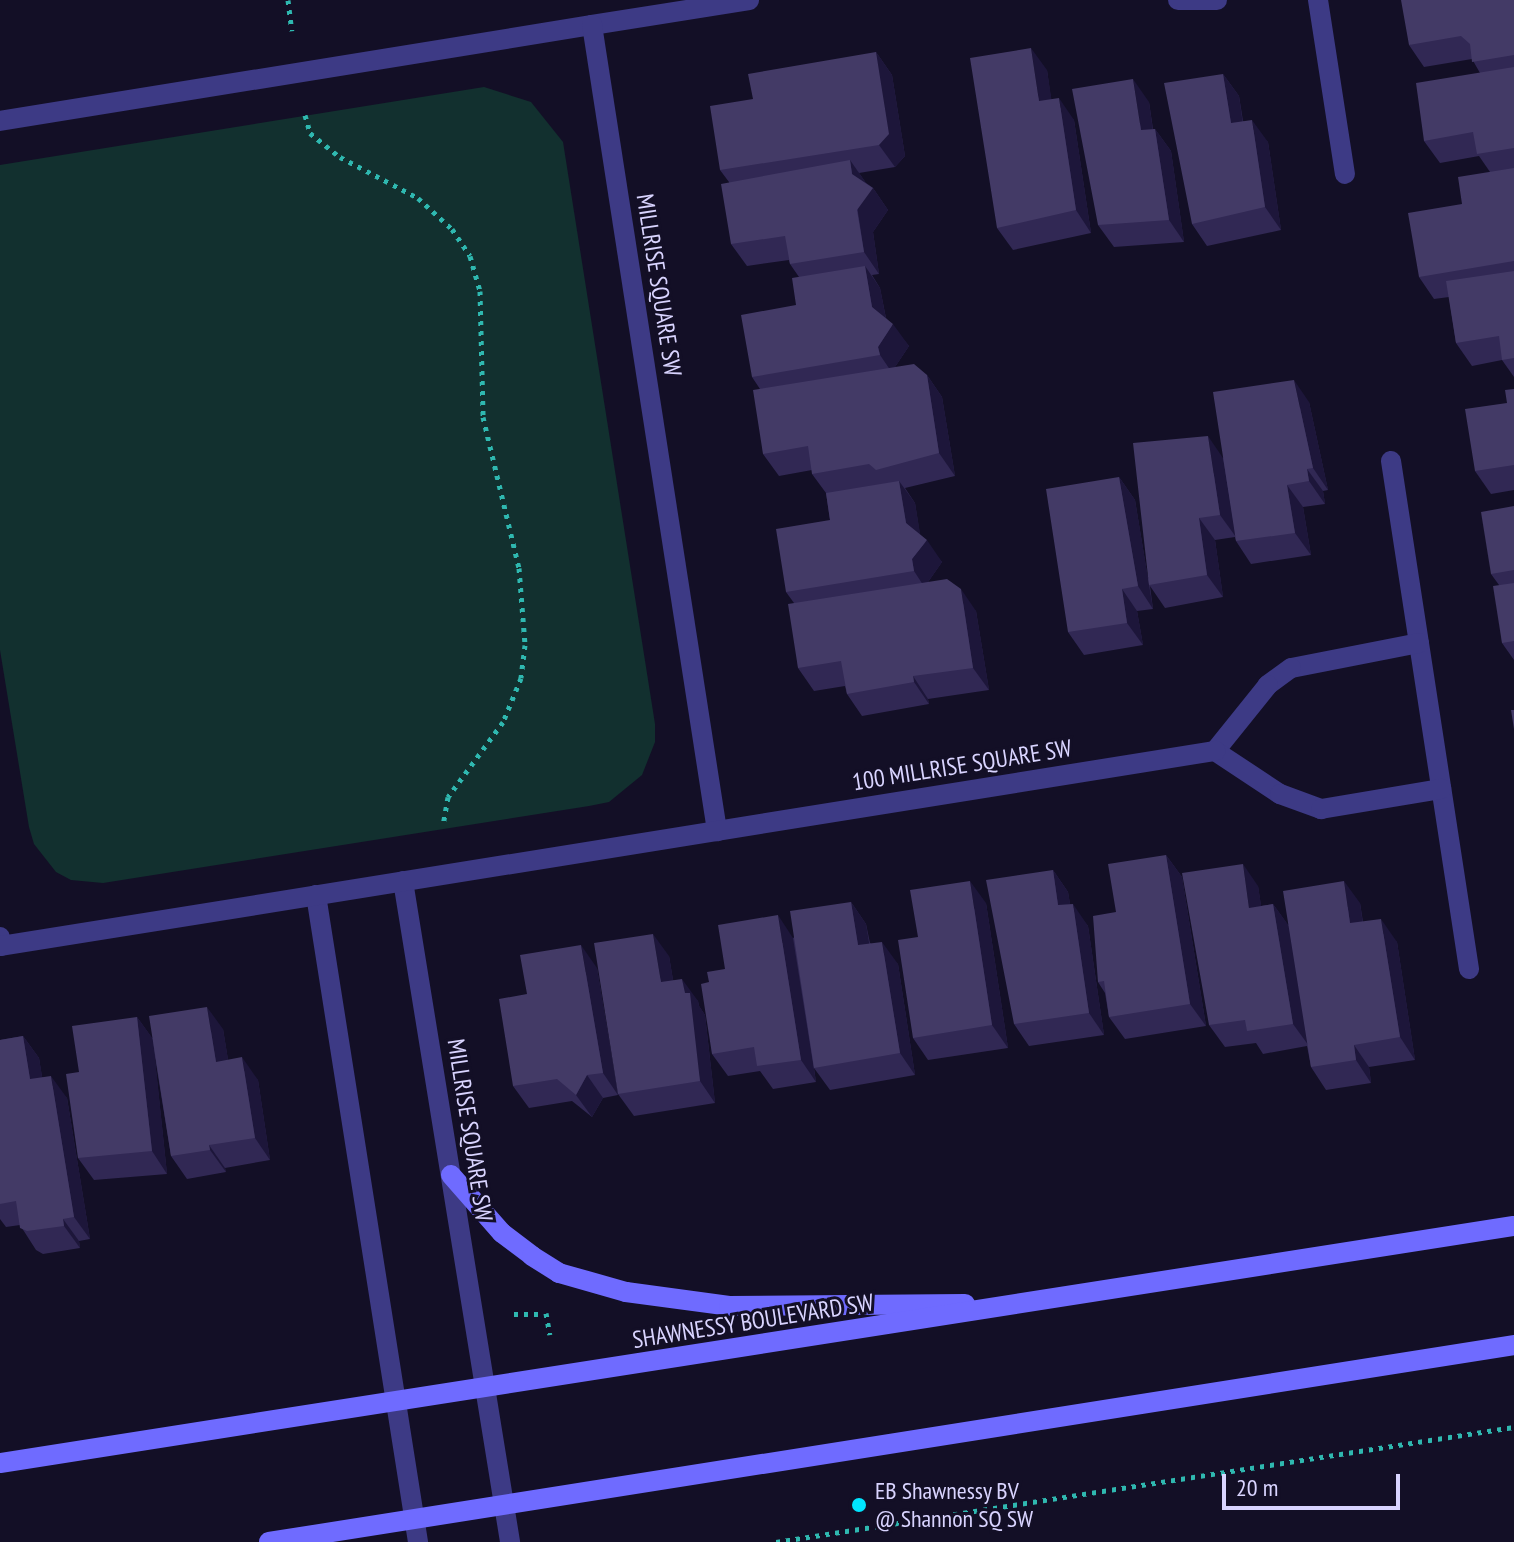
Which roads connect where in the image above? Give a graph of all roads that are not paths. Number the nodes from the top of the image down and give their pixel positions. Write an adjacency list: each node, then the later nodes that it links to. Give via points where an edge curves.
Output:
1 (749, 0): 5 (street)
2 (1178, 0): 3 (street)
3 (1217, 0)
4 (1318, 0): 7 (street)
5 (592, 25): 6 (street); 12 (street, MILLRISE SQUARE SW)
6 (0, 121)
7 (1345, 174)
8 (1391, 461): 9 (street)
9 (1419, 643): 10 (street, via 1291,668 1268,685); 11 (street)
10 (1215, 751): 11 (street, via 1280,794 1321,809); 12 (street, 100 MILLRISE SQUARE SW)
11 (1441, 789): 16 (street)
12 (717, 831): 13 (street)
13 (403, 881): 14 (street); 17 (street, MILLRISE SQUARE SW)
14 (316, 895): 15 (street); 22 (street)
15 (0, 943)
16 (1469, 969)
17 (451, 1175): 19 (main road, via 502,1233 532,1256 559,1273 626,1292 729,1306); 21 (street, MILLRISE SQUARE SW)
18 (1514, 1226): 19 (main road, SHAWNESSY BOULEVARD SW)
19 (1033, 1304): 21 (main road, SHAWNESSY BOULEVARD SW)
20 (1514, 1345): 24 (main road)
21 (484, 1387): 22 (main road, SHAWNESSY BOULEVARD SW); 24 (street, MILLRISE SQUARE SW)
22 (395, 1401): 23 (main road, SHAWNESSY BOULEVARD SW); 25 (street)
23 (0, 1463)
24 (502, 1504): 25 (main road); 28 (street, MILLRISE SQUARE SW)
25 (414, 1517): 26 (main road); 27 (street)
26 (269, 1542)
27 (418, 1542)
28 (510, 1542)

